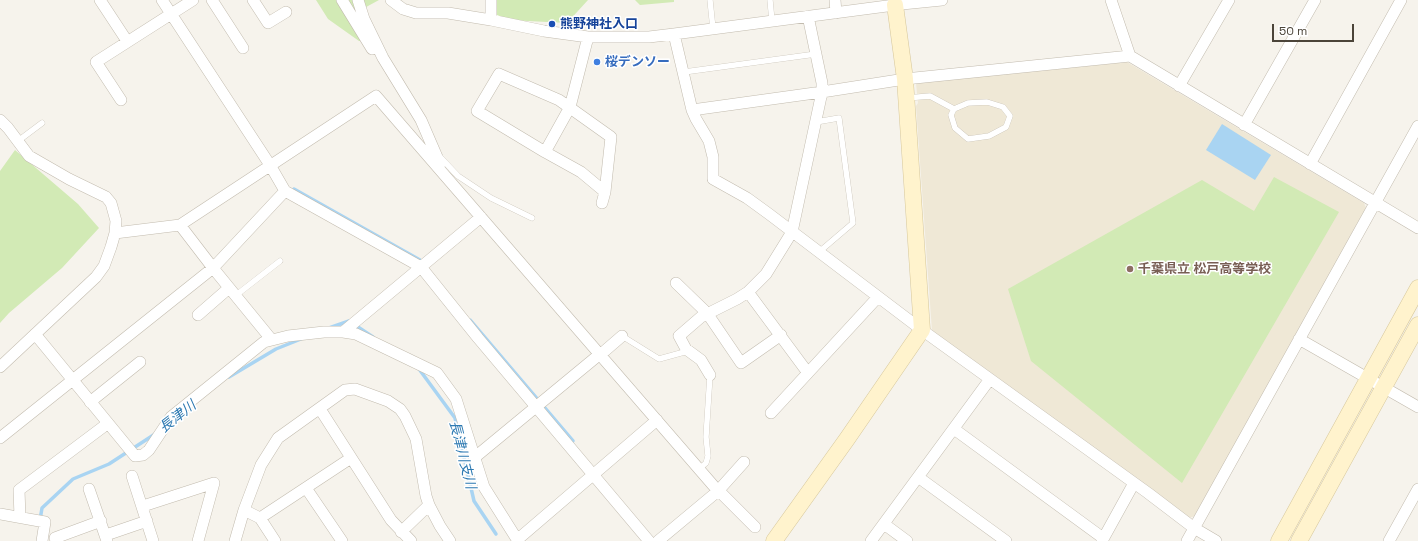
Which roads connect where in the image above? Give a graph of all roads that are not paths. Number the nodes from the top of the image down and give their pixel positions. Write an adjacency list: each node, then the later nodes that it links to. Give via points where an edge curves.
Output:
1 (100, 0): 28 (street)
2 (162, 0): 21 (street)
3 (193, 0): 21 (street)
4 (212, 0): 29 (street)
5 (253, 0): 19 (street, via 268,23)
6 (342, 0): 32 (street, via 375,54)
7 (358, 0): 32 (street, via 364,19)
8 (391, 0): 23 (street, via 403,9 416,13 448,13)
9 (491, 0): 23 (street)
10 (710, 0): 25 (lane)
11 (770, 0): 24 (lane)
12 (835, 0): 20 (street)
13 (942, 0): 18 (street)
14 (1111, 0): 31 (street)
15 (1229, 0): 35 (street)
16 (1315, 0): 45 (street)
17 (1401, 0): 50 (street)
18 (895, 5): 20 (street); 34 (street)
19 (286, 12)
20 (836, 13): 22 (street)
21 (171, 14): 28 (street); 51 (street)
22 (808, 16): 24 (street); 30 (street)
23 (491, 20): 27 (street)
24 (772, 21): 25 (street)
25 (713, 29): 26 (street)
26 (674, 34): 27 (street, via 649,37); 33 (street)
27 (588, 37): 39 (street)
28 (127, 41): 38 (street, via 96,62)
29 (243, 48)
30 (816, 54): 33 (lane); 36 (street)
31 (1130, 56): 34 (street); 35 (street)
32 (390, 71): 48 (street, via 421,120)
33 (684, 72): 41 (street)
34 (905, 78): 36 (street); 37 (street)
35 (1179, 86): 45 (street)
36 (822, 92): 41 (street); 44 (street)
37 (906, 98): 40 (lane, via 930,96); 73 (street)
38 (121, 100)
39 (570, 107): 49 (street); 49 (street, via 611,137 603,197 581,172); 49 (street, via 499,74 481,105 478,111)
40 (954, 109): 40 (lane, via 968,103 987,102 1003,107 1010,116 1006,127 989,136 968,138 955,128 951,115)
41 (692, 110): 59 (street, via 709,141 713,157 713,179 747,198)
42 (0, 120): 47 (street)
43 (42, 122): 47 (lane)
44 (816, 122): 59 (street); 61 (lane, via 839,118 853,223)
45 (1244, 125): 50 (street)
46 (1418, 126): 54 (street)
47 (18, 141): 60 (street, via 29,156 106,197 111,203 115,217)
48 (435, 152): 52 (street); 56 (lane, via 458,176 491,198)
49 (544, 152)
50 (1310, 164): 54 (street)
51 (270, 165): 52 (street, via 376,96); 53 (street); 57 (street)
52 (445, 175): 55 (street)
53 (285, 191): 63 (street); 64 (street)
54 (1376, 203): 58 (street); 79 (street)
55 (481, 217): 63 (street); 81 (street)
56 (532, 218)
57 (180, 225): 60 (street); 64 (street)
58 (1418, 228)
59 (792, 232): 61 (street); 68 (street, via 766,274)
60 (115, 233): 75 (street, via 104,266 96,277)
61 (819, 252): 69 (street)
62 (280, 261): 67 (lane)
63 (421, 267): 74 (street); 92 (street)
64 (213, 268): 67 (street); 88 (street)
65 (676, 284): 70 (street)
66 (1418, 288): 86 (street)
67 (232, 292): 71 (street); 78 (street)
68 (748, 292): 70 (street); 76 (street)
69 (878, 297): 73 (street); 84 (street)
70 (707, 313): 76 (street, via 741,363); 80 (street, via 679,336)
71 (198, 315)
72 (1418, 325): 89 (street)
73 (922, 330): 87 (street); 137 (street)
74 (343, 332): 78 (street); 100 (street, via 356,334 437,373 456,399)
75 (35, 334): 83 (street); 88 (street)
76 (781, 335): 84 (street)
77 (622, 336): 80 (lane, via 659,359); 81 (street)
78 (271, 339): 96 (street, via 171,417 143,455 135,456)
79 (1299, 339): 86 (street); 121 (street)
80 (688, 351): 85 (street, via 701,360)
81 (600, 355): 92 (street); 95 (street)
82 (140, 362): 90 (street)
83 (0, 366)
84 (808, 373): 94 (street)
85 (710, 375): 102 (lane, via 706,437 708,456 706,463)
86 (1368, 378): 89 (street); 143 (street)
87 (990, 379): 97 (street); 106 (street)
88 (73, 380): 90 (street); 98 (street)
89 (1383, 388): 91 (street); 144 (street)
90 (90, 402): 96 (street)
91 (1418, 406)
92 (535, 407): 100 (street); 103 (street)
93 (320, 408): 99 (street); 111 (street, via 345,390 355,390 388,401 400,409 416,439); 113 (street, via 278,438 261,466)
94 (771, 413)
95 (657, 420): 102 (street); 103 (street)
96 (108, 424): 115 (street, via 19,490)
97 (954, 429): 105 (street); 126 (street)
98 (0, 438)
99 (351, 458): 107 (street); 122 (street)
100 (474, 458): 125 (street, via 484,487)
101 (744, 462): 110 (street)
102 (698, 469): 110 (street)
103 (593, 475): 125 (street); 135 (street)
104 (132, 476): 112 (street)
105 (918, 477): 119 (street); 140 (street)
106 (1134, 483): 121 (street); 126 (street)
107 (306, 488): 116 (street); 132 (street)
108 (89, 489): 117 (street)
109 (1418, 489): 145 (street)
110 (718, 491): 120 (street); 136 (street)
111 (429, 505): 122 (street); 134 (street)
112 (143, 506): 118 (street); 129 (street, via 214,483)
113 (244, 510): 116 (street); 130 (street)
114 (0, 514): 115 (street)
115 (20, 517): 127 (street, via 45,522)
116 (260, 518): 131 (street)
117 (101, 521): 123 (street); 124 (street)
118 (147, 521): 124 (street); 128 (street)
119 (884, 524): 138 (street); 139 (street)
120 (755, 528)
121 (1194, 528): 141 (street); 142 (street)
122 (401, 532): 133 (street)
123 (55, 538)
124 (106, 538)
125 (517, 540)
126 (1102, 540)
127 (42, 541)
128 (153, 541)
129 (198, 541)
130 (235, 541)
131 (275, 541)
132 (342, 541)
133 (411, 541)
134 (450, 541)
135 (649, 541)
136 (658, 541)
137 (774, 541)
138 (871, 541)
139 (907, 541)
140 (1006, 541)
141 (1187, 541)
142 (1216, 541)
143 (1279, 541)
144 (1299, 541)
145 (1389, 541)

